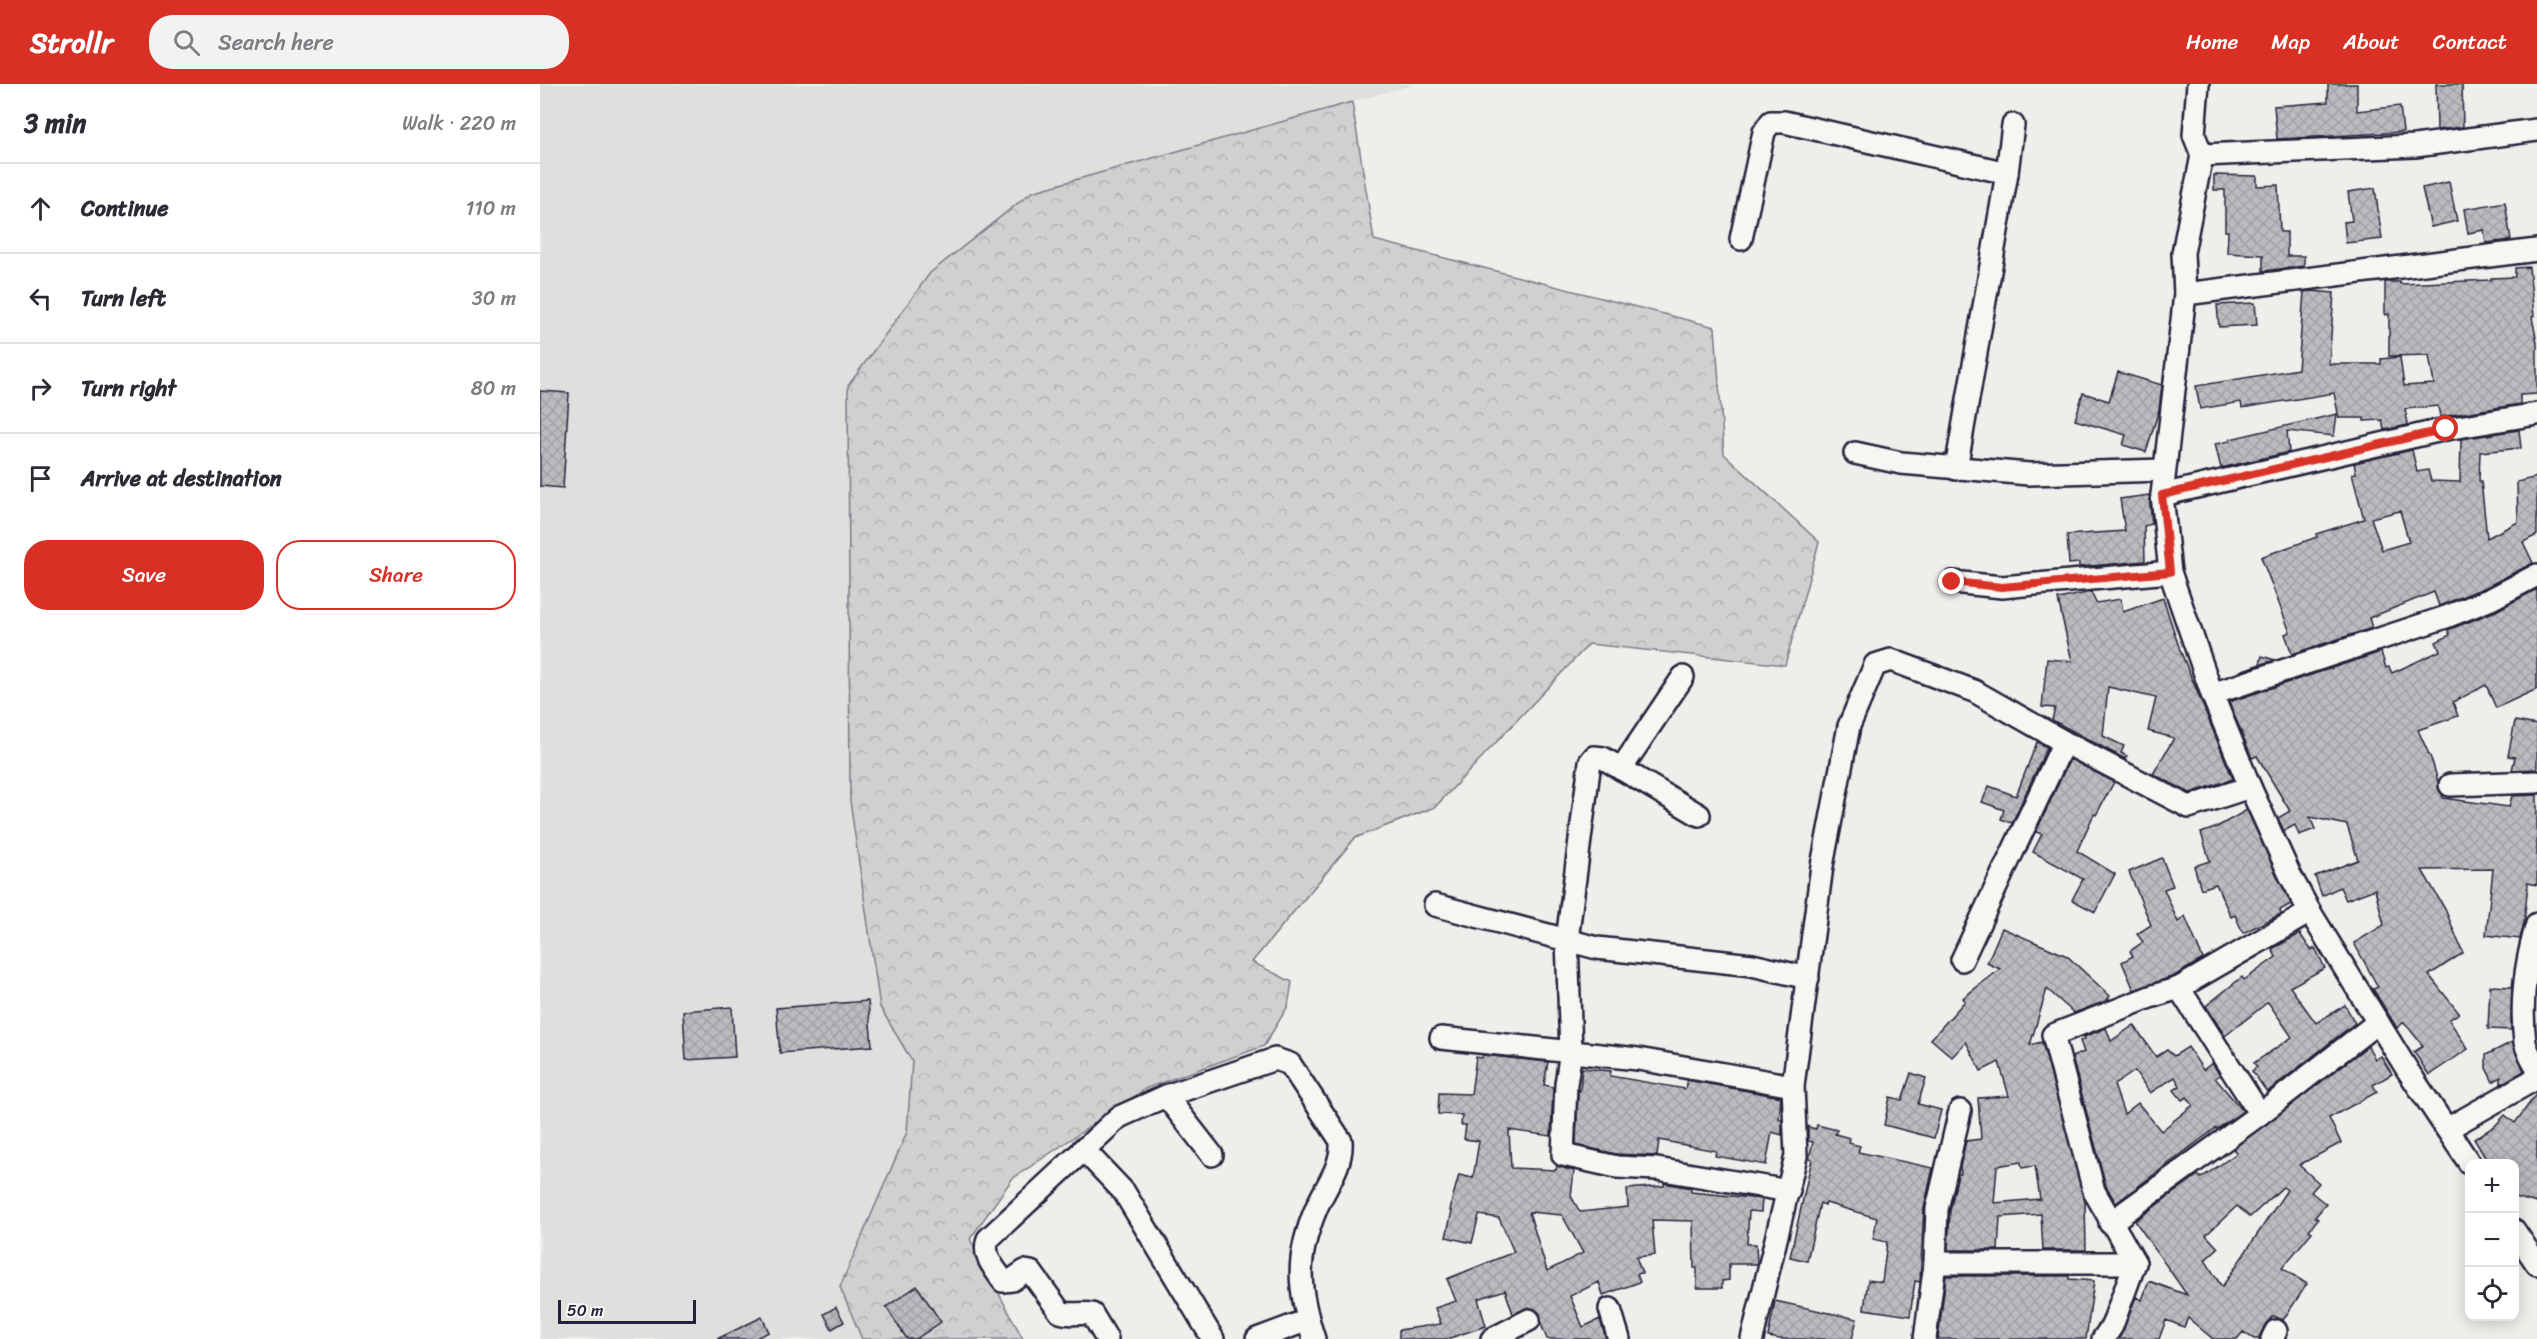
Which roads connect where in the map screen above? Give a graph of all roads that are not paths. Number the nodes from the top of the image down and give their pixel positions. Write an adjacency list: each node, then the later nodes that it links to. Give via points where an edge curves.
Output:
1 (2198, 84): 4 (street, via 2194,135)
2 (2013, 125): 5 (street)
3 (2537, 130): 4 (street, via 2415,146)
4 (2202, 155): 8 (street, via 2183,253)
5 (2007, 173): 6 (street, via 1771,122 1764,132); 11 (street)
6 (1741, 239)
7 (2537, 250): 8 (street)
8 (2185, 294): 12 (street)
9 (2537, 414): 13 (street, via 2446,429)
10 (1855, 453): 11 (street)
11 (1956, 469): 12 (street, via 2029,474)
12 (2164, 470): 13 (street)
13 (2162, 495): 14 (street)
14 (2170, 572): 16 (street, via 2002,587); 18 (street)
15 (2537, 574): 18 (street, via 2446,617)
16 (1952, 582)
17 (1683, 677): 20 (street)
18 (2212, 694): 23 (street)
19 (2064, 742): 23 (street, via 2188,807); 29 (street); 30 (street, via 1974,691 1891,660 1875,665 1849,726 1822,866)
20 (1621, 769): 24 (street); 28 (street, via 1596,756 1590,762)
21 (2537, 782): 22 (street)
22 (2450, 785)
23 (2250, 787): 26 (street)
24 (1700, 815)
25 (1436, 905): 28 (street)
26 (2310, 912): 31 (street); 32 (street)
27 (2537, 924): 35 (street, via 2524,993 2525,1044)
28 (1566, 940): 30 (street, via 1597,948 1752,965); 34 (street)
29 (1962, 960)
30 (1808, 978): 37 (street)
31 (2179, 988): 40 (street); 46 (street, via 2053,1035 2094,1191)
32 (2378, 1022): 40 (street); 41 (street)
33 (1441, 1038): 34 (street)
34 (1571, 1052): 37 (street, via 1638,1059); 45 (street, via 1563,1155 1617,1167 1657,1169)
35 (2537, 1068)
36 (2537, 1078): 41 (street)
37 (1792, 1086): 45 (street, via 1796,1156)
38 (1166, 1096): 42 (street, via 1119,1117); 43 (street); 53 (street, via 1266,1061 1283,1060 1290,1064 1341,1141 1339,1162 1315,1210 1300,1262 1302,1302)
39 (1960, 1111): 48 (street, via 1937,1209)
40 (2260, 1114): 46 (street)
41 (2447, 1129): 44 (street)
42 (1083, 1149): 54 (street, via 996,1230 985,1247 1003,1281 1031,1272 1060,1312 1092,1314); 55 (street, via 1124,1192)
43 (1212, 1155)
44 (2467, 1159)
45 (1789, 1191): 59 (street)
46 (2110, 1223): 49 (street)
47 (2519, 1237): 50 (street)
48 (1935, 1263): 49 (street); 60 (street)
49 (2134, 1263): 61 (street, via 2112,1326)
50 (2537, 1264)
51 (1610, 1309): 58 (street)
52 (1529, 1320): 57 (street)
53 (1311, 1330): 56 (street)
54 (1107, 1339)
55 (1213, 1339)
56 (1257, 1339)
57 (1492, 1339)
58 (1619, 1339)
59 (1752, 1339)
60 (1925, 1339)
61 (2103, 1339)

